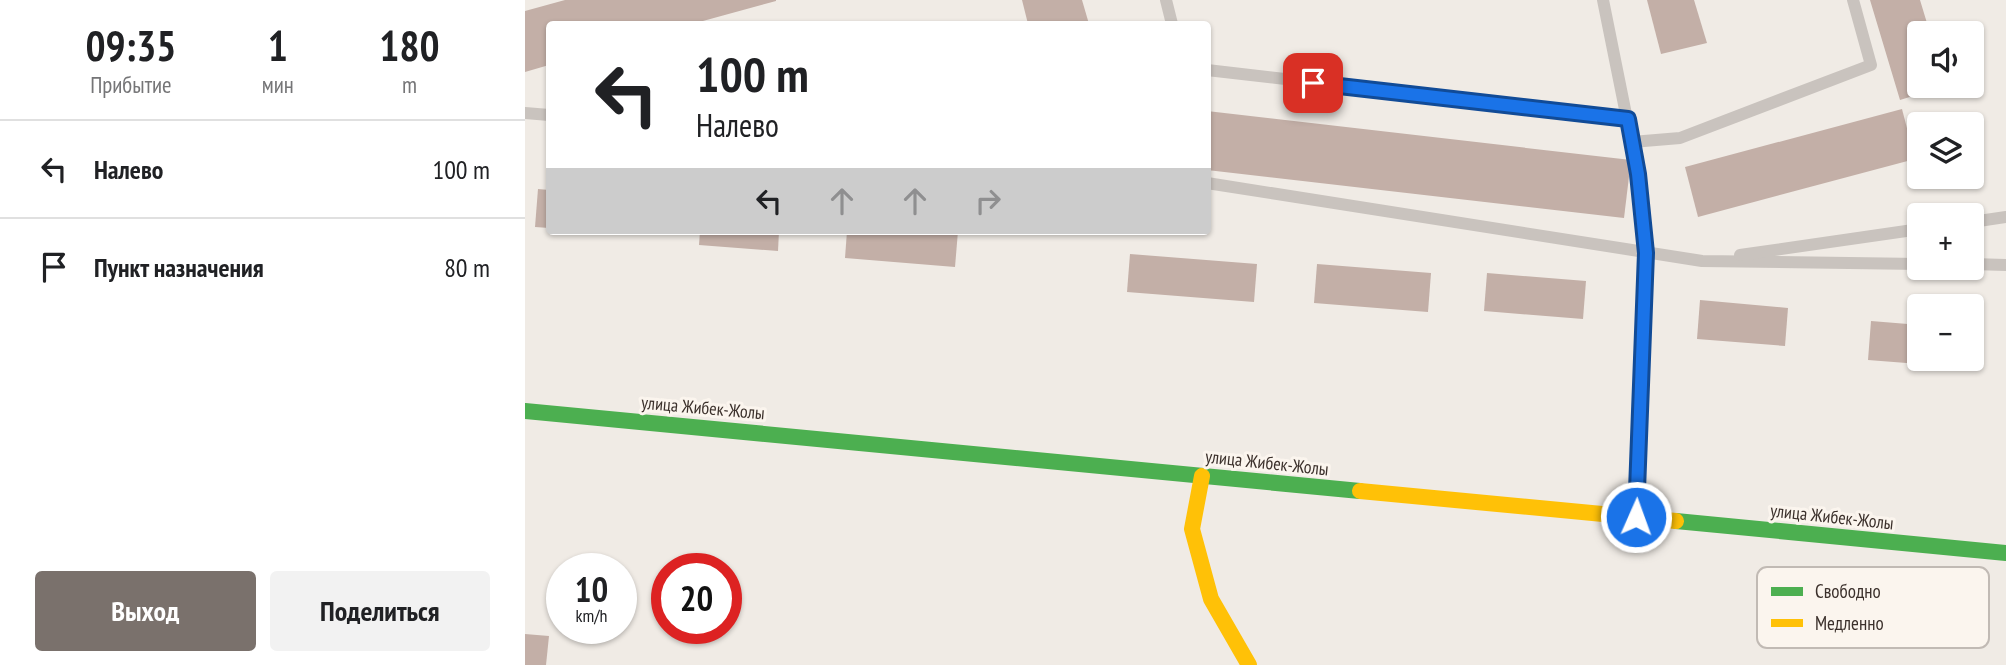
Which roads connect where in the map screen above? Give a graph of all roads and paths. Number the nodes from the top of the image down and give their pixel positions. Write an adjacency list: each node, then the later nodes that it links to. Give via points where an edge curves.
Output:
1 (1166, 0): 4 (lane)
2 (1603, 0): 8 (lane)
3 (1853, 0): 9 (lane, via 1871,65 1680,138)
4 (1171, 21)
5 (1211, 70): 8 (lane)
6 (525, 113): 7 (lane)
7 (546, 115)
8 (1628, 119): 9 (lane)
9 (1632, 142): 14 (lane)
10 (1211, 184): 14 (lane)
11 (2006, 217): 12 (lane)
12 (1984, 220)
13 (1907, 231): 15 (lane)
14 (1646, 253): 15 (lane); 21 (lane)
15 (1702, 261): 16 (lane)
16 (1907, 264)
17 (1984, 264): 18 (lane)
18 (2006, 265)
19 (525, 411): 20 (street, улица Жибек-Жолы)
20 (1202, 476): 21 (street, улица Жибек-Жолы); 23 (street, via 1192,529 1211,599)
21 (1636, 517): 22 (street, улица Жибек-Жолы)
22 (2006, 553)
23 (1249, 665)

